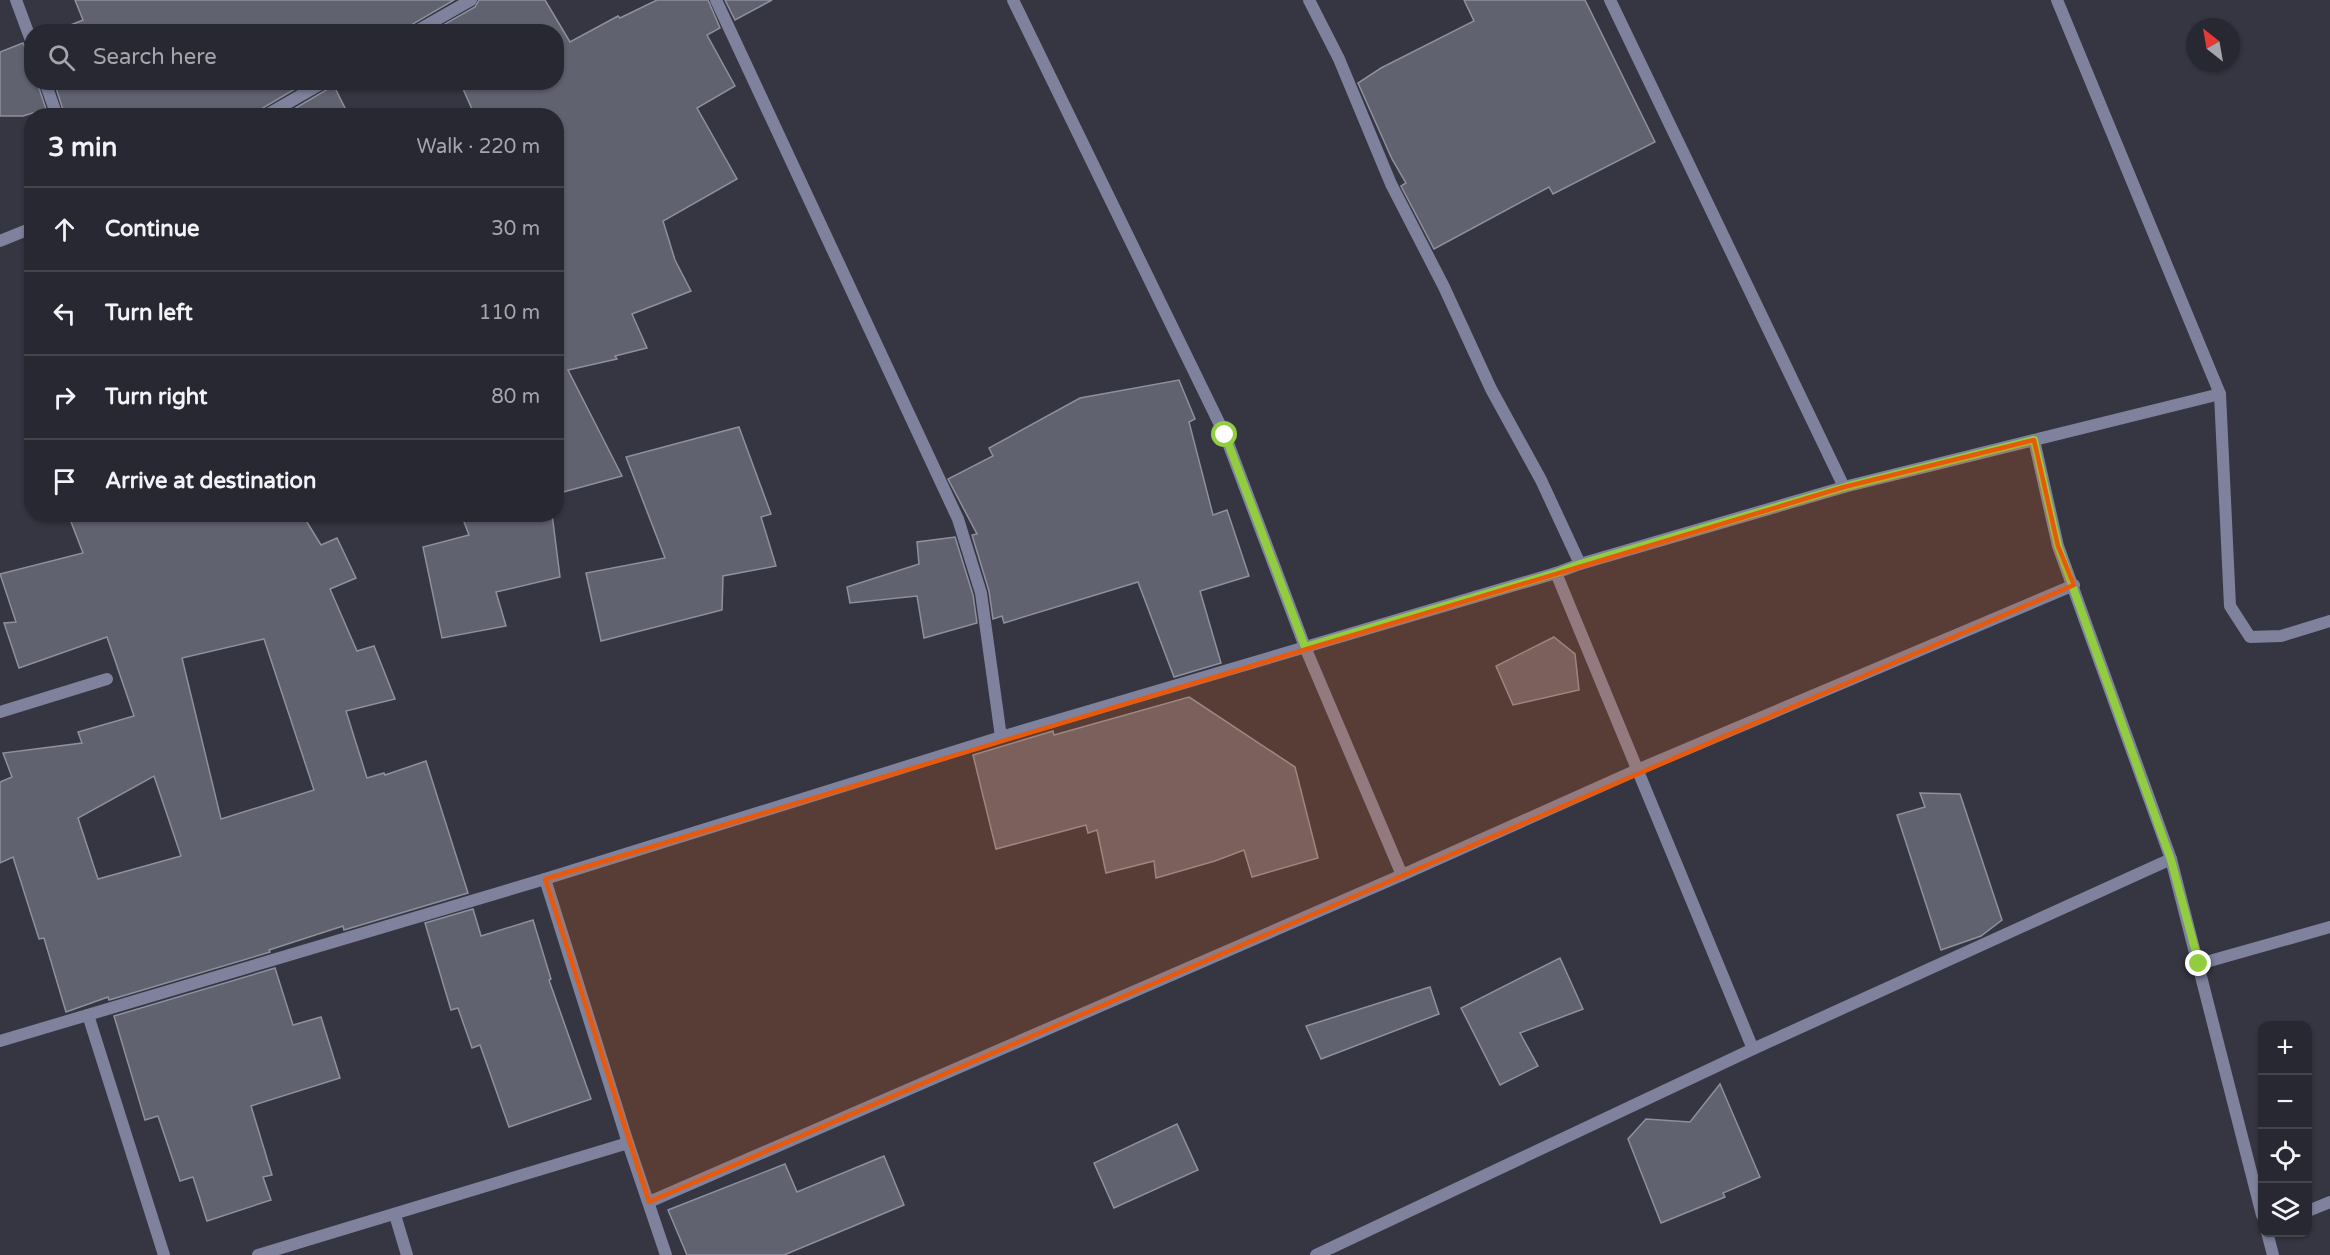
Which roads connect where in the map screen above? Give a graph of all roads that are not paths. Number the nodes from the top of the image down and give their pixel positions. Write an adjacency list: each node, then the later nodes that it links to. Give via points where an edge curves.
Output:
1 (16, 0): 8 (street)
2 (471, 0): 9 (street)
3 (716, 0): 26 (street, via 957,519 981,592)
4 (1013, 0): 23 (street, via 1225,435)
5 (1309, 0): 19 (street, via 1339,59 1391,183)
6 (1610, 0): 18 (street)
7 (2057, 0): 16 (street)
8 (25, 24)
9 (429, 24)
10 (48, 90): 12 (street)
11 (310, 90): 13 (street)
12 (54, 108)
13 (279, 108)
14 (24, 231): 15 (street)
15 (0, 241)
16 (2220, 394): 17 (street); 22 (street, via 2230,606 2250,637 2281,636)
17 (2034, 440): 18 (street); 21 (street, via 2058,546)
18 (1845, 487): 19 (street)
19 (1580, 564): 20 (street)
20 (1556, 573): 23 (street); 27 (street)
21 (2074, 585): 27 (street); 28 (street)
22 (2330, 621)
23 (1305, 647): 26 (street); 29 (street)
24 (107, 679): 25 (street)
25 (0, 712)
26 (1001, 737): 30 (street)
27 (1637, 770): 29 (street); 35 (street)
28 (2171, 860): 32 (street); 35 (street)
29 (1402, 875): 38 (street)
30 (545, 879): 33 (street); 36 (street)
31 (2330, 927): 32 (street)
32 (2199, 964): 37 (street)
33 (88, 1015): 34 (street); 43 (street)
34 (0, 1041)
35 (1753, 1049): 47 (street)
36 (628, 1143): 38 (street); 41 (street)
37 (2258, 1199)
38 (649, 1202): 46 (street)
39 (2330, 1202): 40 (street)
40 (2312, 1209)
41 (394, 1215): 44 (street); 45 (street)
42 (2268, 1237): 48 (street)
43 (164, 1255)
44 (258, 1255)
45 (406, 1255)
46 (666, 1255)
47 (1316, 1255)
48 (2273, 1255)

